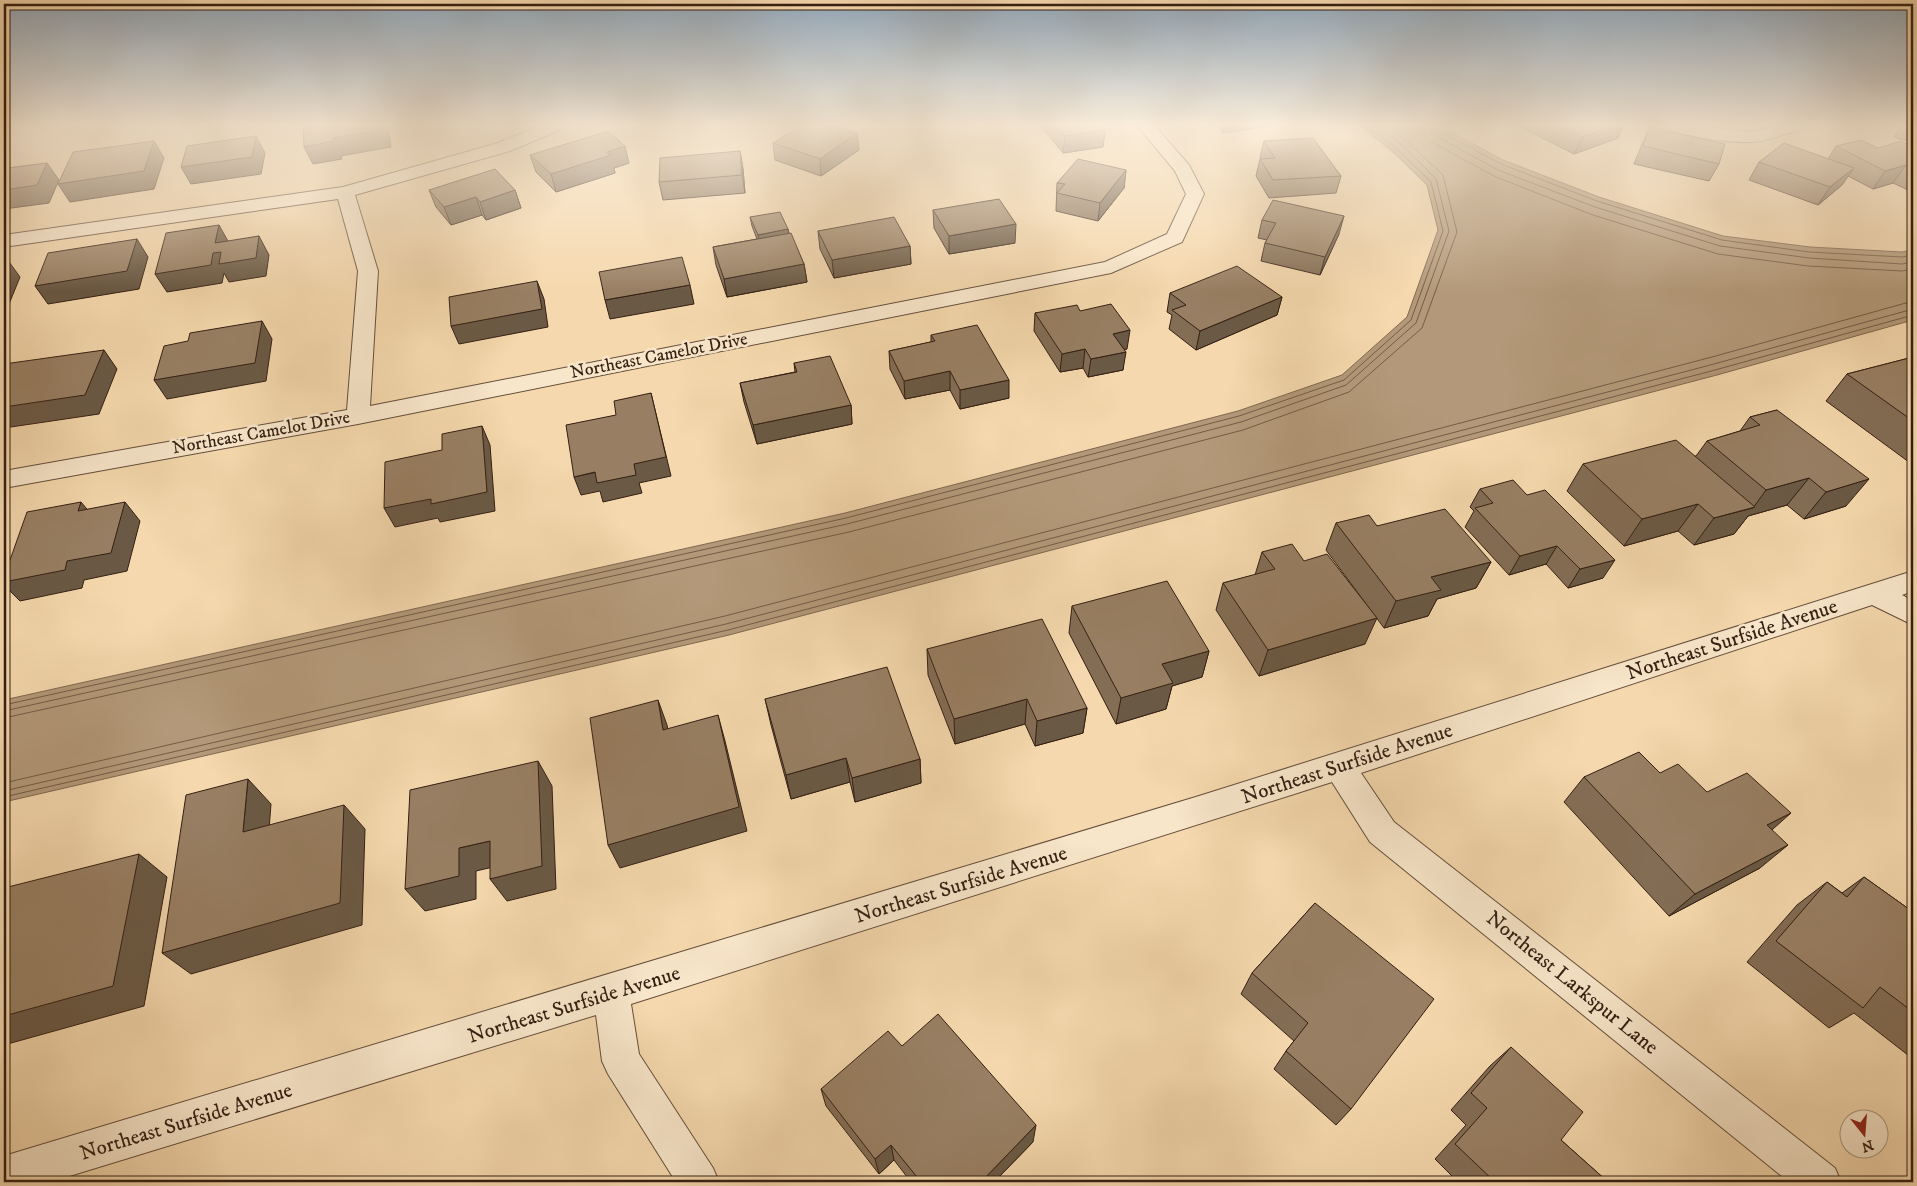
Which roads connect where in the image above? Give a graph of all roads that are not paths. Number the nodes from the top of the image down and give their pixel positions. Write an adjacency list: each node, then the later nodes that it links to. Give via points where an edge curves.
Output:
1 (386, 180): 3 (street)
2 (1188, 180): 5 (street, Northeast Camelot Drive, via 1195,194 1176,238 1111,267)
3 (345, 192): 4 (street); 5 (street, via 368,271)
4 (4, 241)
5 (358, 416): 6 (street, Northeast Camelot Drive)
6 (4, 480)
7 (1913, 580): 8 (street, Northeast Surfside Avenue)
8 (1874, 594): 9 (street); 10 (street, Northeast Surfside Avenue)
9 (1913, 614)
10 (1340, 767): 11 (street, Northeast Surfside Avenue); 14 (street, Northeast Larkspur Lane, via 1382,832)
11 (611, 994): 12 (street, Northeast Surfside Avenue); 13 (street, via 621,1061)
12 (4, 1176)
13 (699, 1182)
14 (1821, 1182)

